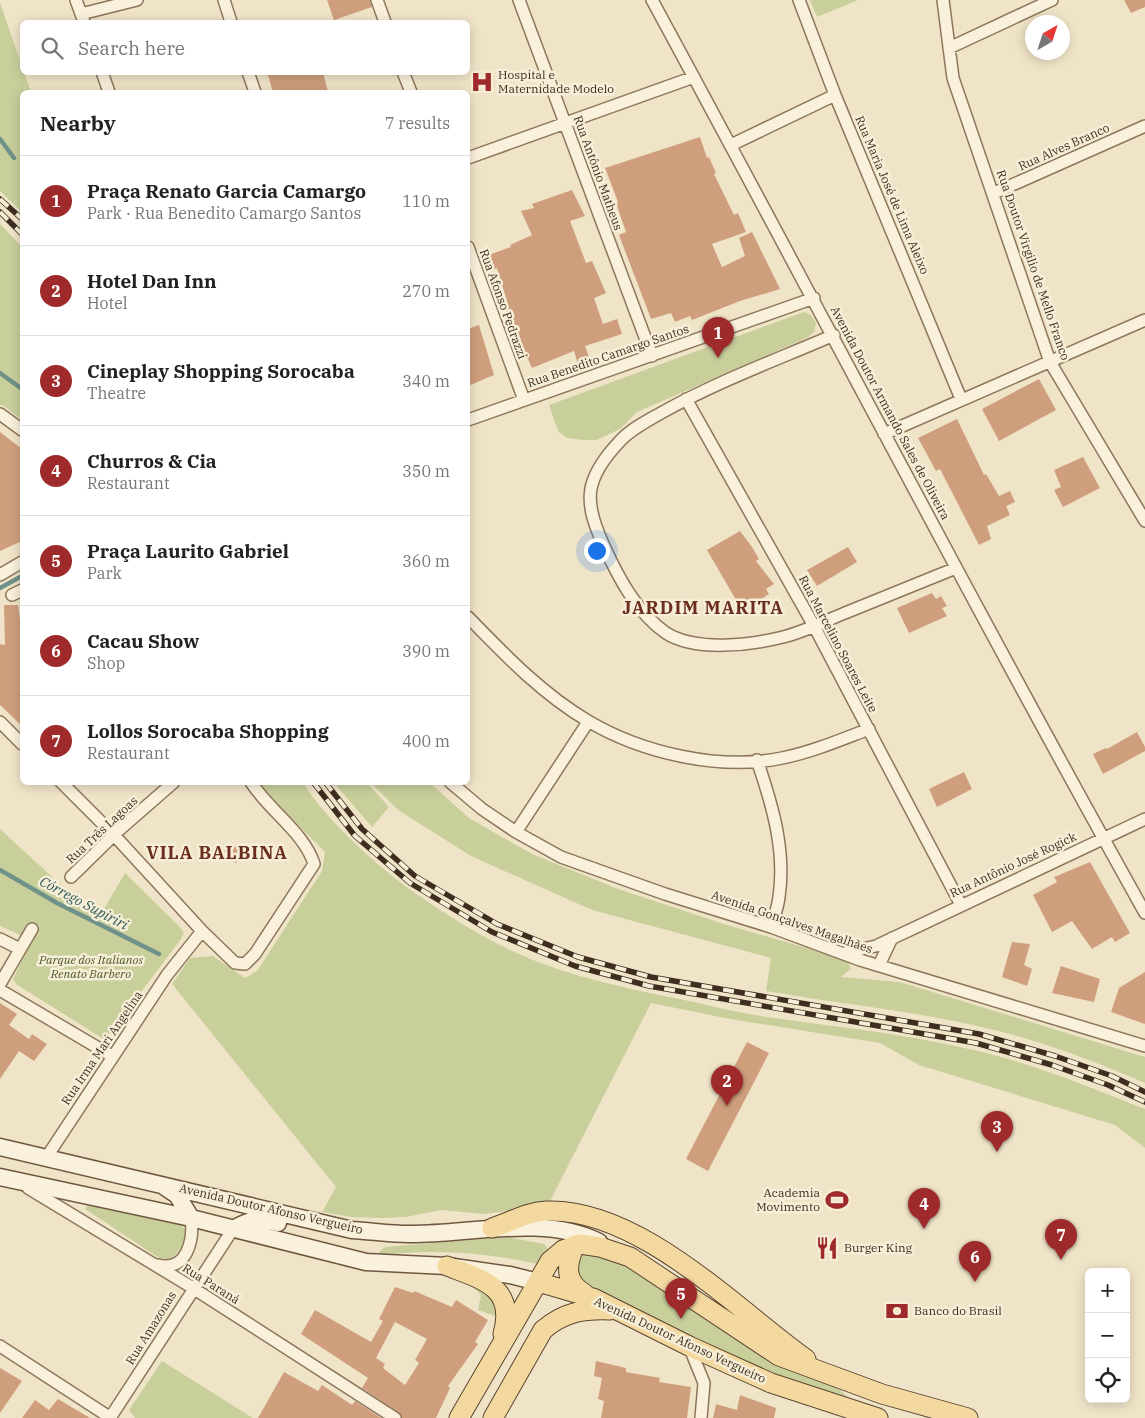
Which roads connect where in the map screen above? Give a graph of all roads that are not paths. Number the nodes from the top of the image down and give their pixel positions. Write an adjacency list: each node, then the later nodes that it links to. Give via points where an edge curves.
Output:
1 (76, 0): 10 (street)
2 (137, 0): 10 (street)
3 (224, 0): 11 (street)
4 (376, 0): 12 (street)
5 (519, 0): 22 (street, Rua Antônio Matheus)
6 (652, 0): 17 (street, Avenida Doutor Armando Sales de Oliveira)
7 (799, 0): 21 (street, Rua Maria José de Lima Aleixo)
8 (943, 0): 13 (street, Rua Doutor Virgilio de Mello Franco)
9 (1052, 0): 13 (street)
10 (83, 18)
11 (230, 20)
12 (384, 20)
13 (949, 48): 26 (street, Rua Doutor Virgilio de Mello Franco, via 953,78)
14 (103, 75): 18 (street)
15 (249, 75): 19 (street)
16 (404, 75): 20 (street)
17 (694, 77): 22 (street); 24 (street, Avenida Doutor Armando Sales de Oliveira)
18 (108, 90)
19 (253, 90)
20 (410, 90)
21 (835, 95): 24 (street); 35 (street, Rua Maria José de Lima Aleixo)
22 (566, 125): 25 (street); 31 (street, Rua Antônio Matheus)
23 (1145, 126): 26 (street, Rua Alves Branco)
24 (731, 145): 28 (street, Avenida Doutor Armando Sales de Oliveira)
25 (470, 157)
26 (994, 193): 32 (street, Rua Doutor Virgilio de Mello Franco)
27 (470, 252): 34 (street, Rua Afonso Pedrazzi)
28 (814, 298): 30 (street, Avenida Doutor Armando Sales de Oliveira); 31 (street, Rua Benedito Camargo Santos)
29 (1145, 320): 32 (street)
30 (834, 335): 33 (street); 39 (street, Avenida Doutor Armando Sales de Oliveira)
31 (652, 356): 34 (street, Rua Benedito Camargo Santos)
32 (1050, 362): 35 (street); 40 (street, Rua Doutor Virgilio de Mello Franco)
33 (686, 399): 46 (street, Rua Marcelino Soares Leite); 46 (street, via 637,427 620,441 598,470 589,504 610,560 636,604 667,633 700,645 735,645 783,637)
34 (524, 400): 37 (street, Rua Benedito Camargo Santos)
35 (962, 400): 39 (street)
36 (0, 414): 38 (street)
37 (470, 419)
38 (20, 429)
39 (884, 434): 43 (street, Avenida Doutor Armando Sales de Oliveira)
40 (1145, 521)
41 (19, 564): 42 (street); 44 (street)
42 (0, 568)
43 (956, 568): 46 (street); 59 (street, Avenida Doutor Armando Sales de Oliveira)
44 (0, 575)
45 (470, 619): 48 (street, via 518,667)
46 (814, 626): 49 (street, Rua Marcelino Soares Leite)
47 (0, 722): 50 (street)
48 (588, 722): 51 (street, via 680,758 729,762); 57 (street)
49 (868, 729): 51 (street, via 823,747); 61 (street, Rua Marcelino Soares Leite)
50 (20, 742)
51 (757, 760): 63 (street, via 780,843 779,897)
52 (64, 785): 58 (street)
53 (171, 785): 58 (street, Rua Três Lagoas)
54 (253, 785): 65 (street, via 309,850 314,864 255,954 245,964 235,962)
55 (454, 785): 57 (street, Avenida Gonçalves Magalhães)
56 (1145, 819): 59 (street, Rua Antônio José Rogick)
57 (516, 832): 63 (street, Avenida Gonçalves Magalhães, via 561,857)
58 (114, 835): 60 (street, Rua Três Lagoas); 65 (street)
59 (1103, 838): 61 (street, Rua Antônio José Rogick); 62 (street, Avenida Doutor Armando Sales de Oliveira)
60 (71, 878)
61 (961, 905): 66 (street, Rua Antônio José Rogick)
62 (1145, 913)
63 (771, 927): 69 (street, Avenida Gonçalves Magalhães)
64 (32, 929): 68 (street)
65 (202, 931): 74 (street, Rua Irma Mari Angelina, via 167,975)
66 (892, 938): 69 (street, Rua Antônio José Rogick, via 864,950); 70 (street)
67 (0, 939): 68 (street)
68 (20, 949): 71 (street)
69 (842, 953): 70 (street, Avenida Gonçalves Magalhães)
70 (879, 965): 73 (street, Avenida Gonçalves Magalhães)
71 (0, 984)
72 (0, 990): 74 (street)
73 (1145, 1046)
74 (112, 1056): 76 (street, Rua Irma Mari Angelina)
75 (0, 1147): 76 (main road, Avenida Doutor Afonso Vergueiro)
76 (46, 1158): 78 (main road, Avenida Doutor Afonso Vergueiro)
77 (5, 1179): 79 (main road); 85 (street, Rua Paraná, via 38,1192)
78 (158, 1183): 79 (main road, via 178,1195); 82 (main road, Avenida Doutor Afonso Vergueiro, via 352,1230)
79 (191, 1218): 81 (main road); 85 (street, via 192,1240 188,1252 172,1266)
80 (492, 1228): 82 (main road, Avenida Doutor Afonso Vergueiro); 84 (main road, Avenida Doutor Afonso Vergueiro, via 577,1234); 94 (main road, via 522,1215 546,1211 584,1216 634,1233 680,1262)
81 (233, 1229): 82 (main road, via 261,1219 350,1240); 86 (main road, Avenida Doutor Afonso Vergueiro, via 366,1262); 88 (street, Rua Amazonas)
82 (410, 1234)
83 (575, 1245): 84 (main road, Avenida Doutor Afonso Vergueiro, via 591,1244); 87 (main road, via 557,1254); 89 (main road, via 568,1259 570,1281)
84 (630, 1257): 94 (main road, Avenida Doutor Afonso Vergueiro, via 779,1356)
85 (152, 1263): 88 (street, Rua Paraná)
86 (447, 1266): 87 (main road, Avenida Doutor Afonso Vergueiro, via 510,1274); 93 (main road, via 480,1278 501,1294 508,1317)
87 (538, 1282): 89 (main road, Avenida Doutor Afonso Vergueiro); 93 (main road)
88 (193, 1288): 97 (street, Rua Amazonas); 98 (street, Rua Paraná)
89 (593, 1298): 90 (main road, Avenida Doutor Afonso Vergueiro)
90 (619, 1310): 92 (main road, Avenida Doutor Afonso Vergueiro); 100 (main road, via 581,1310 553,1321 543,1330)
91 (0, 1346): 97 (street)
92 (689, 1346): 96 (main road, Avenida Doutor Afonso Vergueiro, via 771,1383); 101 (street, via 704,1383)
93 (498, 1354): 99 (main road)
94 (828, 1375): 95 (main road, Avenida Doutor Afonso Vergueiro)
95 (864, 1387): 96 (street); 103 (main road, Avenida Doutor Afonso Vergueiro)
96 (858, 1415): 102 (main road, Avenida Doutor Afonso Vergueiro)
97 (110, 1418)
98 (395, 1418)
99 (459, 1418)
100 (493, 1418)
101 (701, 1418)
102 (878, 1418)
103 (968, 1418)

